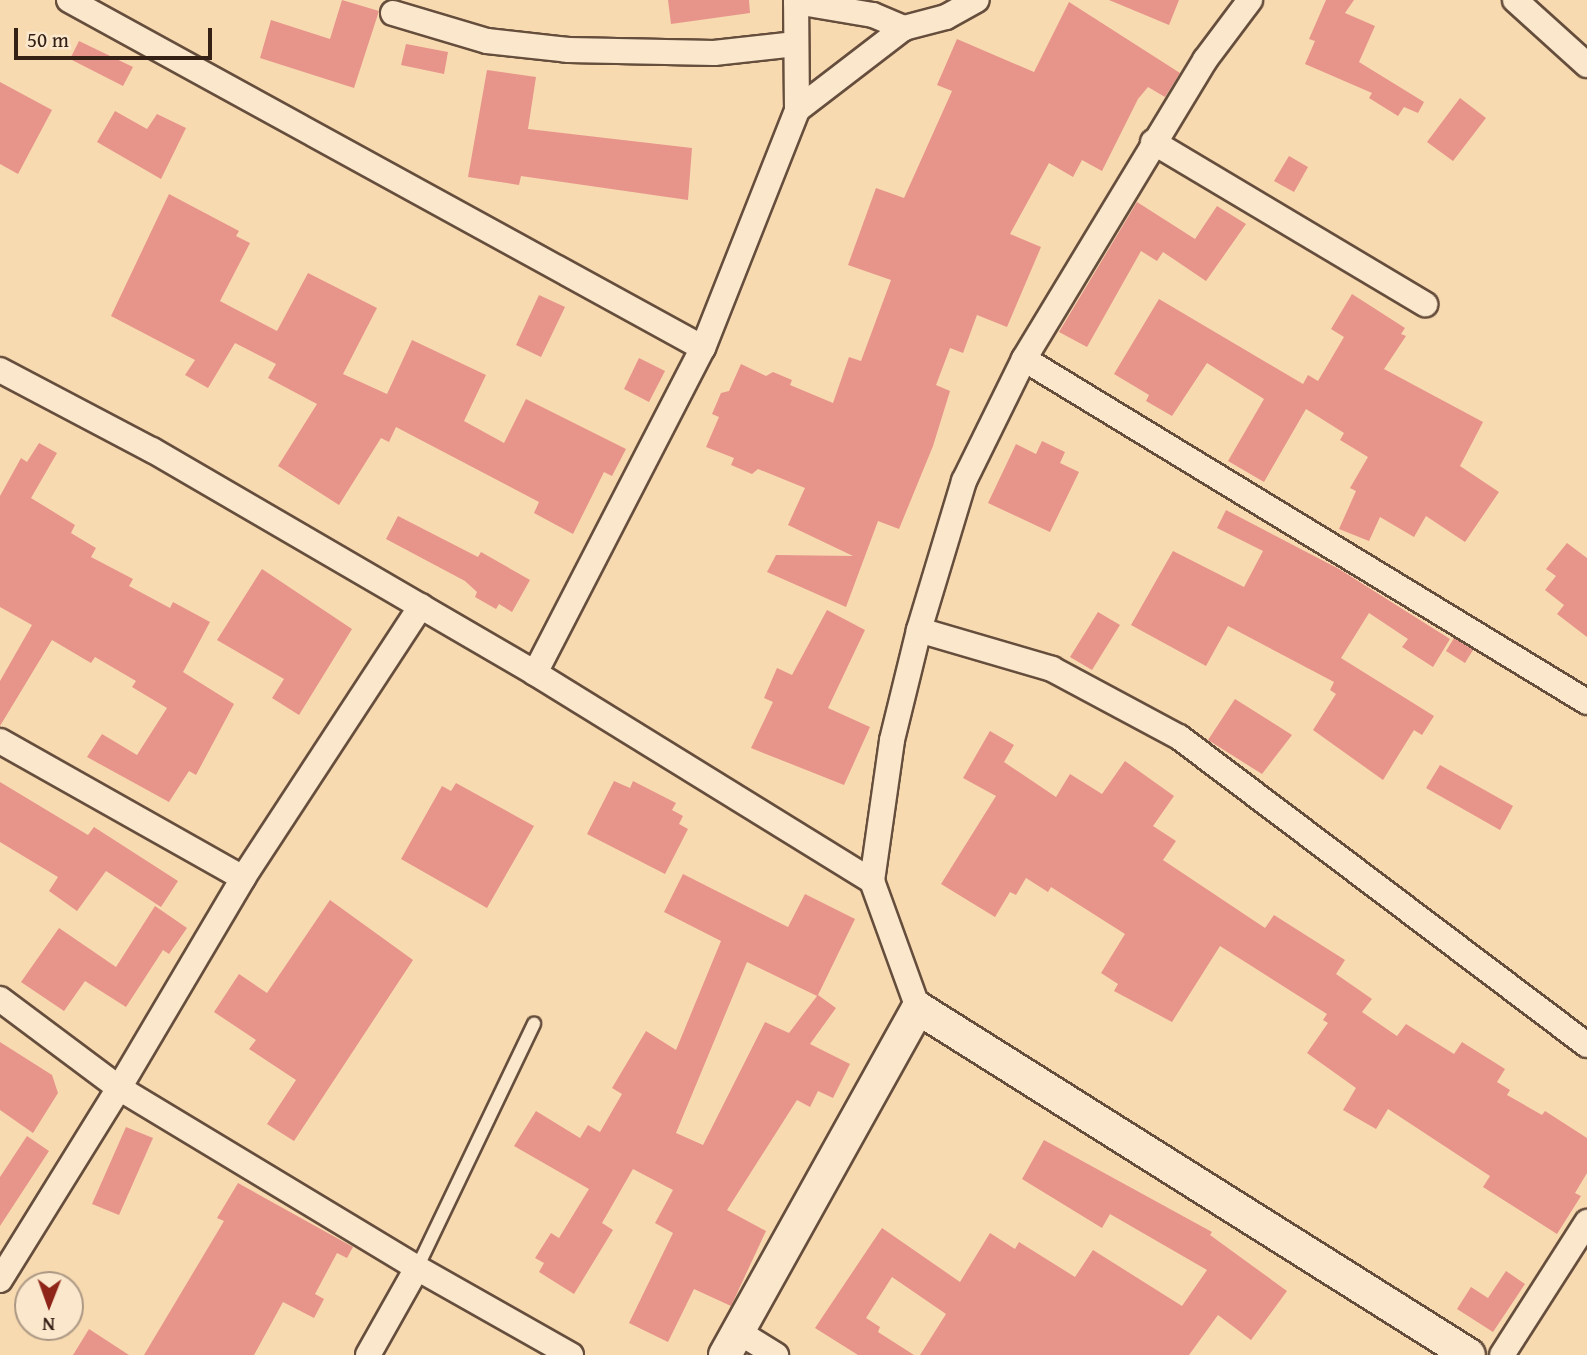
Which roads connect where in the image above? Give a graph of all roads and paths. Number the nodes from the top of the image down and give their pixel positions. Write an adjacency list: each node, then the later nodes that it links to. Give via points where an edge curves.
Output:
1 (69, 0): 13 (street)
2 (977, 0): 7 (street, via 946,17)
3 (1250, 0): 11 (street)
4 (1516, 0): 9 (street)
5 (796, 1): 7 (street, via 873,15); 8 (street)
6 (394, 13): 8 (street, via 487,41 569,50 714,53)
7 (904, 28): 10 (street)
8 (796, 44): 10 (street)
9 (1587, 65)
10 (797, 110): 13 (street)
11 (1153, 142): 12 (street); 14 (street)
12 (1425, 304)
13 (703, 348): 18 (street)
14 (1024, 359): 17 (street, via 964,481); 19 (street)
15 (0, 370): 16 (street, via 152,450)
16 (421, 606): 18 (street); 21 (street)
17 (919, 630): 22 (street, via 892,740); 26 (street, via 1052,669 1179,737)
18 (535, 673): 22 (street)
19 (1587, 702)
20 (0, 741): 21 (street)
21 (243, 878): 27 (street)
22 (872, 881): 24 (street)
23 (0, 999): 27 (street)
24 (918, 1008): 31 (street); 35 (street)
25 (534, 1024): 29 (lane)
26 (1587, 1045)
27 (119, 1088): 29 (street); 30 (street)
28 (1587, 1222): 36 (street)
29 (416, 1268): 32 (street); 33 (street)
30 (0, 1280)
31 (731, 1343): 34 (street)
32 (368, 1355)
33 (570, 1355)
34 (776, 1355)
35 (1469, 1355)
36 (1502, 1355)

